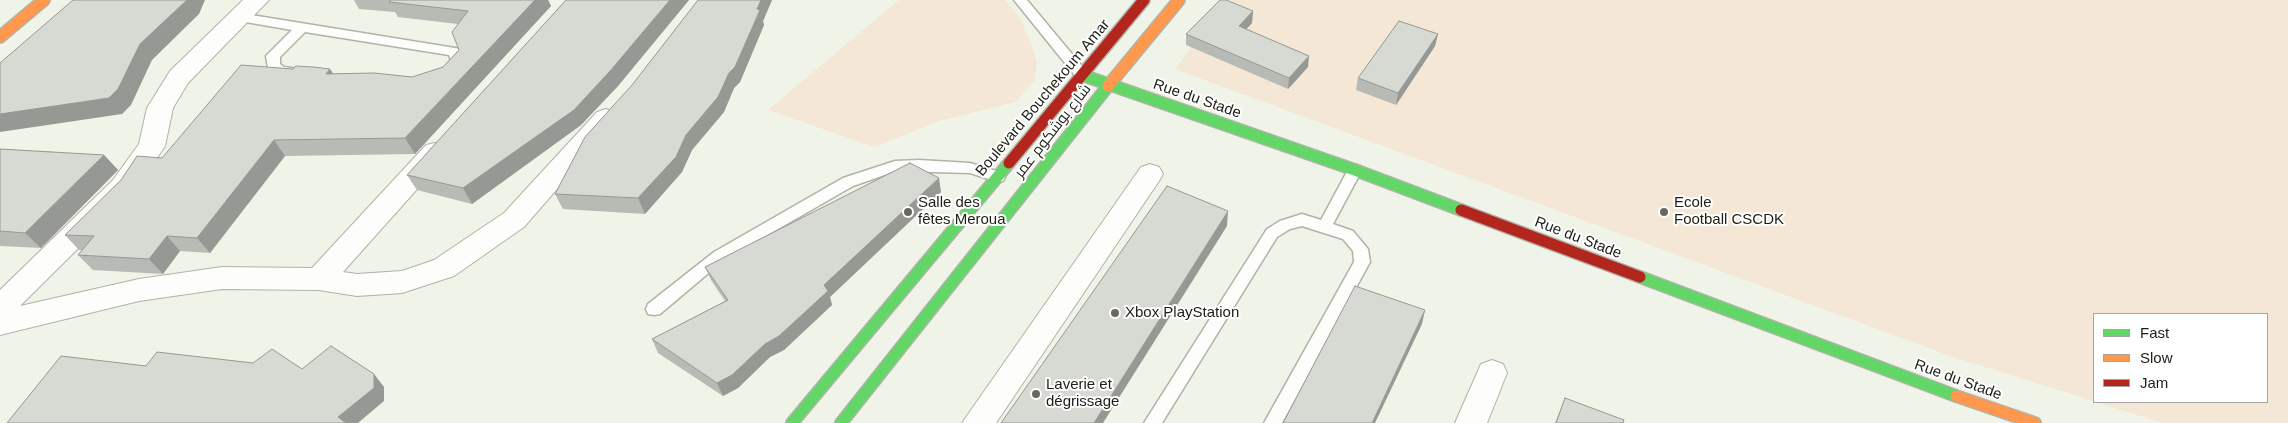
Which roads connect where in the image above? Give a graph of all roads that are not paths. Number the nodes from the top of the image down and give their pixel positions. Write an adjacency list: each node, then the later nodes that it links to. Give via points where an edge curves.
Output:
1 (44, 0): 7 (street)
2 (1020, 0): 9 (lane)
3 (1144, 0): 9 (street, Boulevard Bouchekoum Amar)
4 (1179, 0): 11 (street, شارع بوشكوم عمر)
5 (248, 9): 6 (lane); 19 (street, via 179,77 160,108 152,146 123,187)
6 (302, 27): 8 (lane, via 272,56 273,65 280,71); 10 (lane, via 455,52 460,64)
7 (0, 37)
8 (308, 74)
9 (1082, 75): 11 (street, Rue du Stade); 16 (street, Boulevard Bouchekoum Amar)
10 (446, 78)
11 (1109, 84): 14 (street, Rue du Stade); 25 (street, شارع بوشكوم عمر)
12 (622, 100): 18 (street, via 514,220 444,268 402,282 358,285)
13 (448, 137): 18 (street)
14 (1354, 170): 17 (lane); 23 (street, Rue du Stade)
15 (1150, 174): 26 (street)
16 (998, 177): 20 (lane, via 970,168 919,165 895,166 848,182 719,256); 24 (street, Boulevard Bouchekoum Amar)
17 (1325, 226): 27 (lane, via 1302,220 1272,233); 28 (lane, via 1348,235 1360,248 1362,262)
18 (319, 279): 21 (street, via 222,278 140,290)
19 (0, 308)
20 (654, 309)
21 (0, 323)
22 (1492, 372): 29 (street)
23 (1998, 417): 30 (street, Rue du Stade)
24 (792, 423)
25 (841, 423)
26 (978, 423)
27 (1153, 423)
28 (1273, 423)
29 (1472, 423)
30 (2035, 423)

